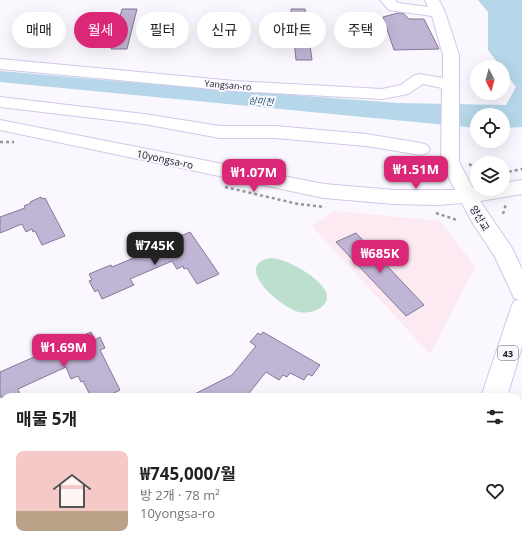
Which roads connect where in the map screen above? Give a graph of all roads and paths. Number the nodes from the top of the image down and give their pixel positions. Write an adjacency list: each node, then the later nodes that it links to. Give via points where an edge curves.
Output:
1 (387, 0): 2 (main road, via 394,7)
2 (435, 6): 4 (main road, 양산교, via 451,55)
3 (0, 64): 4 (main road, Yangsan-ro, via 235,86 382,94 403,91 419,79)
4 (451, 88): 12 (main road, 양산교, via 450,162)
5 (0, 102): 9 (main road, via 144,119 220,132 275,132 366,140)
6 (0, 116): 13 (main road, 10yongsa-ro)
7 (3, 134): 8 (path); 13 (main road, 10yongsa-ro, via 324,191)
8 (0, 142)
9 (421, 150)
10 (522, 169): 11 (path)
11 (510, 182)
12 (468, 187): 13 (main road, 10yongsa-ro, via 438,198); 16 (main road, 양산교, via 479,217 504,254)
13 (392, 190)
14 (506, 196): 15 (path)
15 (502, 214)
16 (522, 292)
17 (522, 308): 18 (main road, 43)
18 (495, 393)

